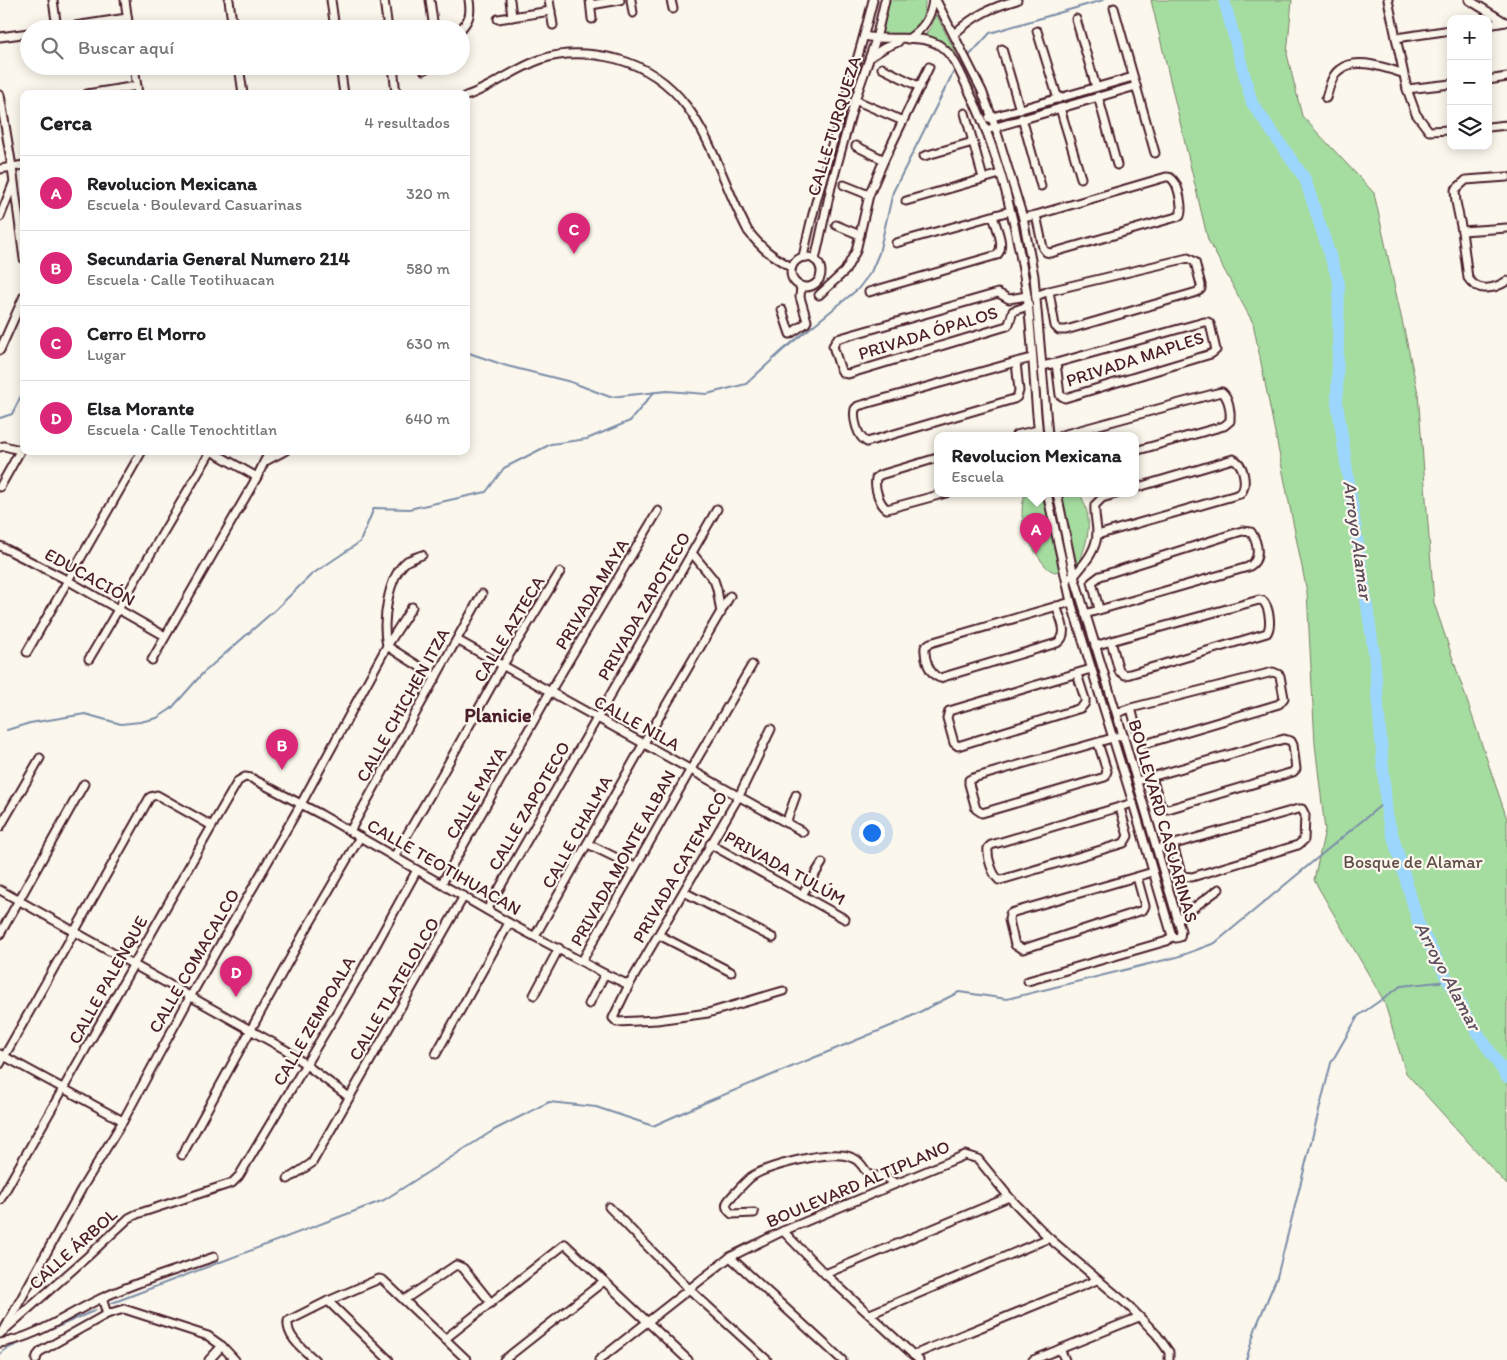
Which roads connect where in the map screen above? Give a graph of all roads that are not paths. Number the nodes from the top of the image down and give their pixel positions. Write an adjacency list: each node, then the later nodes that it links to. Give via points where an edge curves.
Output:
1 (52, 0): 28 (street)
2 (125, 0): 25 (street)
3 (229, 0): 30 (street)
4 (332, 0): 31 (street)
5 (384, 0): 32 (street)
6 (430, 0): 33 (street)
7 (469, 0): 34 (street)
8 (510, 0): 24 (street)
9 (549, 0): 22 (street)
10 (620, 0): 19 (street)
11 (631, 0): 23 (street)
12 (671, 0): 21 (street)
13 (873, 0): 43 (street, CALLE TURQUEZA)
14 (885, 0): 46 (street, CALLE TURQUEZA)
15 (935, 0): 42 (street); 47 (street, via 924,25)
16 (1017, 0): 42 (street, via 977,15)
17 (1388, 0): 45 (street)
18 (1469, 0): 36 (street)
19 (590, 2): 27 (street)
20 (1114, 8): 57 (street)
21 (672, 9)
22 (551, 11): 24 (street); 38 (street)
23 (633, 13)
24 (512, 17): 26 (street)
25 (127, 18): 29 (street)
26 (498, 19)
27 (592, 19)
28 (55, 20)
29 (114, 20)
30 (232, 20)
31 (334, 20)
32 (387, 20)
33 (433, 20)
34 (468, 20)
35 (1076, 20): 62 (street)
36 (1506, 22): 37 (street)
37 (1492, 24)
38 (553, 25)
39 (1037, 31): 75 (street)
40 (1447, 31): 45 (street)
41 (20, 34): 44 (street)
42 (954, 34): 69 (street)
43 (864, 36): 46 (street); 118 (street, CALLE TURQUEZA, via 820,184)
44 (0, 37)
45 (1396, 38): 52 (street)
46 (876, 39): 47 (street); 49 (street, CALLE TURQUEZA)
47 (908, 39): 49 (street, via 889,45); 72 (street, via 930,42 944,49)
48 (1002, 49): 78 (street)
49 (870, 58): 76 (street, CALLE TURQUEZA)
50 (929, 67): 63 (street)
51 (882, 68): 63 (street)
52 (1402, 73): 64 (street); 74 (street, via 1382,67 1347,65 1338,70)
53 (135, 75): 65 (street)
54 (240, 75): 66 (street)
55 (341, 75): 67 (street)
56 (394, 75): 68 (street)
57 (1133, 77): 61 (street); 62 (street)
58 (1507, 78): 59 (street)
59 (1492, 80)
60 (1447, 84): 64 (street)
61 (1136, 86): 73 (street); 91 (street)
62 (1096, 87): 75 (street)
63 (920, 88): 83 (street)
64 (1407, 88): 88 (street, via 1416,114 1429,131)
65 (137, 90)
66 (242, 90)
67 (343, 90)
68 (396, 90)
69 (982, 91): 72 (street); 80 (street)
70 (470, 94): 120 (street, via 495,84 520,68 564,54 604,56 648,72 681,98 697,119 739,214 754,238 768,254)
71 (0, 95): 96 (street)
72 (972, 96): 82 (street)
73 (1098, 96): 77 (street); 94 (street)
74 (1326, 98)
75 (1058, 99): 78 (street)
76 (856, 100): 83 (street); 119 (street, CALLE TURQUEZA)
77 (1060, 108): 81 (street); 101 (street)
78 (1020, 110): 80 (street)
79 (965, 113): 89 (street)
80 (992, 117): 82 (street); 85 (street)
81 (1022, 118): 85 (street); 104 (street)
82 (982, 120): 87 (street)
83 (903, 121): 93 (street)
84 (1507, 125): 86 (street)
85 (995, 126): 87 (street); 111 (street)
86 (1492, 127)
87 (986, 130): 98 (street)
88 (1447, 130)
89 (973, 142): 92 (street); 100 (street)
90 (856, 146): 93 (street)
91 (1155, 153)
92 (924, 156)
93 (884, 160): 105 (street)
94 (1117, 165)
95 (20, 166): 96 (street)
96 (12, 167): 97 (street); 102 (street)
97 (0, 169)
98 (1000, 174): 100 (street); 107 (street)
99 (1507, 177): 115 (street, via 1466,180 1455,190)
100 (983, 178): 106 (street)
101 (1081, 178)
102 (14, 182): 110 (street); 113 (street)
103 (844, 185): 105 (street)
104 (1041, 186)
105 (869, 195): 116 (street)
106 (906, 201)
107 (1010, 211): 109 (street); 126 (street)
108 (1036, 215): 108 (street, via 1043,248 1050,253 1180,216 1182,210 1175,182 1166,177); 111 (street)
109 (993, 216): 117 (street); 123 (street, via 1001,246 997,256)
110 (0, 217)
111 (1023, 218): 127 (street)
112 (836, 225): 116 (street)
113 (20, 228)
114 (1507, 228): 115 (street)
115 (1462, 231): 121 (street, via 1468,278 1472,284 1490,288)
116 (860, 235): 125 (street, via 856,251 845,270)
117 (896, 243)
118 (803, 257): 119 (street); 120 (street)
119 (814, 260): 122 (street, via 820,268 819,279 810,287)
120 (791, 267): 122 (street, via 792,279)
121 (1507, 281)
122 (800, 286): 130 (street, via 806,323 790,334)
123 (868, 292)
124 (1049, 292): 124 (street, via 1055,326 1066,330 1197,292 1201,284 1196,262 1188,258); 127 (street)
125 (819, 295)
126 (1027, 296): 129 (street); 129 (street, PRIVADA ÓPALOS, via 1009,299 998,293 837,339 833,346 840,368 848,374 1007,326 1012,311)
127 (1036, 296): 135 (street)
128 (20, 305): 131 (street)
129 (1028, 306): 132 (street)
130 (782, 310)
131 (0, 350)
132 (1032, 358): 133 (street); 136 (street)
133 (1016, 362): 133 (street, via 1020,391 1014,399 867,442 860,436 854,413 858,406)
134 (1056, 363): 134 (street, PRIVADA MAPLES, via 1060,395 1065,398 1211,354 1216,346 1210,324 1204,322); 135 (street, PRIVADA MAPLES)
135 (1042, 366): 137 (street)
136 (1038, 432)
137 (1048, 432)
138 (1073, 432): 141 (street, via 1217,392 1227,397 1231,417 1224,426)
139 (0, 447): 140 (street)
140 (20, 447)
141 (1139, 450)
142 (20, 451): 151 (street)
143 (140, 455): 166 (street)
144 (209, 455): 172 (street)
145 (218, 455): 150 (street)
146 (268, 455): 149 (street)
147 (277, 455): 149 (street)
148 (934, 459): 153 (street, via 880,475 875,483 882,504 891,510)
149 (264, 463): 150 (street)
150 (257, 477): 176 (street)
151 (0, 487)
152 (1139, 487): 159 (street, via 1233,460 1241,465 1244,486 1240,494)
153 (934, 497)
154 (1048, 497): 165 (street, BOULEVARD CASUARINAS)
155 (1058, 497): 164 (street, BOULEVARD CASUARINAS)
156 (1105, 497): 159 (street, via 1095,505)
157 (717, 509): 161 (street, PRIVADA ZAPOTECO)
158 (658, 511): 189 (street, PRIVADA MAYA)
159 (1097, 535): 164 (street, via 1086,562)
160 (0, 546): 166 (street, EDUCACIÓN)
161 (692, 553): 174 (street, via 714,580); 192 (street, PRIVADA ZAPOTECO)
162 (422, 555): 179 (street, via 408,561 393,582 385,616)
163 (560, 572): 184 (street, CALLE AZTECA)
164 (1074, 576): 165 (street); 175 (street, BOULEVARD CASUARINAS)
165 (1065, 578): 169 (street, BOULEVARD CASUARINAS)
166 (67, 580): 172 (street, EDUCACIÓN); 181 (street)
167 (482, 594): 177 (street, CALLE CHICHEN ITZA)
168 (730, 596): 174 (street, CALLE CHALMA)
169 (1071, 602): 170 (street); 186 (street, BOULEVARD CASUARINAS)
170 (1056, 606): 170 (street, via 930,643 924,651 931,672 940,678 1057,643 1062,640 1064,632)
171 (412, 607): 179 (street, CALLE COMACALCO)
172 (120, 609): 176 (street, EDUCACIÓN); 182 (street)
173 (1099, 609): 173 (street, via 1254,564 1258,553 1254,536 1242,530 1095,578 1092,587); 175 (street)
174 (721, 613): 196 (street, CALLE CHALMA)
175 (1085, 614): 180 (street, BOULEVARD CASUARINAS)
176 (165, 636): 183 (street)
177 (457, 640): 184 (street, CALLE NILA); 188 (street, CALLE CHICHEN ITZA)
178 (1111, 642): 178 (street, via 1119,671 1125,675 1267,632 1270,625 1266,605 1259,600); 180 (street)
179 (387, 646): 188 (street); 207 (street, CALLE COMACALCO)
180 (1095, 646): 191 (street, BOULEVARD CASUARINAS)
181 (27, 652)
182 (89, 659)
183 (152, 660)
184 (503, 665): 189 (street, CALLE NILA); 219 (street, CALLE AZTECA)
185 (752, 665): 199 (street, PRIVADA MONTE ALBAN)
186 (1091, 669): 187 (street); 195 (street, BOULEVARD CASUARINAS)
187 (1077, 674): 187 (street, via 949,711 947,718 954,743 958,746 1081,708 1085,703)
188 (436, 677): 212 (street, CALLE CHICHEN ITZA)
189 (550, 692): 192 (street, CALLE NILA); 225 (street, CALLE MAYA)
190 (1131, 708): 190 (street, via 1139,738 1148,743 1279,704 1284,698 1280,676 1273,672); 191 (street)
191 (1117, 713): 194 (street, BOULEVARD CASUARINAS)
192 (597, 718): 196 (street, CALLE NILA); 232 (street, CALLE ZAPOTECO)
193 (771, 729): 205 (street, PRIVADA CATEMACO)
194 (1124, 735): 195 (street); 202 (street, BOULEVARD CASUARINAS)
195 (1113, 738): 197 (street); 206 (street, BOULEVARD CASUARINAS)
196 (644, 743): 199 (street, CALLE NILA); 215 (street, CALLE CHALMA)
197 (1098, 743): 197 (street, via 969,780 976,809 982,813 1104,777 1107,771)
198 (40, 758): 211 (street)
199 (690, 769): 205 (street, CALLE NILA); 221 (street, PRIVADA MONTE ALBAN)
200 (244, 777): 207 (street, CALLE TEOTIHUACAN); 210 (street, CALLE PALENQUE, via 238,781)
201 (1152, 778): 201 (street, via 1162,808 1168,809 1293,772 1296,769 1293,745 1284,739); 202 (street)
202 (1137, 781): 218 (street, BOULEVARD CASUARINAS)
203 (84, 784): 231 (street)
204 (796, 795): 209 (street)
205 (738, 796): 209 (street, CALLE NILA); 216 (street, PRIVADA CATEMACO)
206 (1133, 803): 208 (street); 223 (street, BOULEVARD CASUARINAS)
207 (301, 804): 212 (street, CALLE TEOTIHUACAN); 251 (street, CALLE COMACALCO)
208 (1120, 808): 208 (street, via 991,845 988,855 995,877 1002,880 1124,843 1128,836)
209 (786, 823): 213 (street, CALLE NILA)
210 (212, 826): 236 (street, via 157,795 150,797); 244 (street, CALLE PALENQUE)
211 (0, 827)
212 (350, 831): 214 (street, CALLE TEOTIHUACAN)
213 (803, 832)
214 (360, 837): 219 (street, CALLE TEOTIHUACAN); 253 (street)
215 (588, 844): 221 (street); 239 (street, CALLE CHALMA)
216 (710, 844): 228 (street, PRIVADA CATEMACO); 229 (street, PRIVADA TULÚM)
217 (1173, 845): 217 (street, via 1181,873 1192,877 1298,845 1304,840 1305,815 1298,808); 218 (street)
218 (1157, 849): 234 (street, BOULEVARD CASUARINAS)
219 (394, 857): 222 (street, CALLE TEOTIHUACAN)
220 (822, 864): 229 (street)
221 (635, 866): 243 (street, PRIVADA MONTE ALBAN)
222 (417, 870): 225 (street, CALLE TEOTIHUACAN); 257 (street, CALLE ZEMPOALA, via 360,974)
223 (1153, 872): 224 (street); 240 (street, BOULEVARD CASUARINAS)
224 (1137, 877): 224 (street, via 1010,914 1015,945 1023,949 1144,910)
225 (442, 883): 230 (street, CALLE TEOTIHUACAN)
226 (1219, 889): 234 (street)
227 (0, 890): 231 (street)
228 (684, 892): 238 (street, PRIVADA CATEMACO); 241 (street)
229 (802, 895): 233 (street, PRIVADA TULÚM)
230 (464, 896): 232 (street, CALLE TEOTIHUACAN); 259 (street, CALLE TLATELOLCO)
231 (19, 900): 236 (street); 237 (street)
232 (487, 910): 235 (street, CALLE TEOTIHUACAN)
233 (845, 919)
234 (1177, 920): 240 (street, BOULEVARD CASUARINAS, via 1181,934 1176,938)
235 (509, 923): 239 (street, CALLE TEOTIHUACAN); 254 (street)
236 (75, 931): 244 (street); 255 (street)
237 (0, 934)
238 (659, 934): 245 (street); 248 (street, PRIVADA CATEMACO)
239 (535, 936): 242 (street, CALLE TEOTIHUACAN)
240 (1172, 936): 247 (street, via 1167,941)
241 (773, 938)
242 (559, 948): 243 (street, CALLE TEOTIHUACAN); 250 (street)
243 (582, 961): 246 (street, CALLE TEOTIHUACAN)
244 (133, 966): 251 (street); 258 (street, CALLE PALENQUE)
245 (732, 972)
246 (605, 974): 248 (street, CALLE TEOTIHUACAN); 252 (street)
247 (1028, 981)
248 (629, 985): 249 (street, PRIVADA CATEMACO, via 613,1018 617,1022 708,1013)
249 (783, 991)
250 (534, 995)
251 (190, 997): 253 (street); 260 (street, CALLE COMACALCO)
252 (589, 1004)
253 (252, 1030): 257 (street); 261 (street)
254 (436, 1054)
255 (2, 1055): 256 (street); 258 (street)
256 (0, 1064)
257 (305, 1064): 259 (street); 263 (street, CALLE ZEMPOALA, via 267,1131)
258 (65, 1088): 260 (street); 266 (street, CALLE PALENQUE)
259 (349, 1097): 262 (street, via 312,1163)
260 (122, 1121): 285 (street, CALLE COMACALCO)
261 (182, 1155)
262 (288, 1179)
263 (232, 1183): 285 (street, CALLE ÁRBOL, via 129,1218)
264 (896, 1183): 265 (street, BOULEVARD ALTIPLANO, via 965,1155 978,1159); 268 (street, via 884,1176 870,1176 858,1161 841,1155 797,1161 763,1170 751,1177 725,1205 732,1214); 269 (street, BOULEVARD ALTIPLANO)
265 (1009, 1197): 270 (street, BOULEVARD ALTIPLANO); 273 (street)
266 (0, 1200)
267 (609, 1207): 276 (street)
268 (754, 1213)
269 (783, 1231): 272 (street, BOULEVARD ALTIPLANO); 273 (street)
270 (1049, 1238): 274 (street, BOULEVARD ALTIPLANO); 282 (street)
271 (214, 1257): 277 (street)
272 (730, 1257): 276 (street, BOULEVARD ALTIPLANO); 302 (street)
273 (825, 1274): 282 (street)
274 (1097, 1280): 283 (street, BOULEVARD ALTIPLANO); 290 (street)
275 (604, 1281): 280 (street, via 563,1244); 284 (street); 298 (street)
276 (688, 1289): 284 (street, BOULEVARD ALTIPLANO); 301 (street)
277 (102, 1298): 281 (street); 287 (street, via 20,1339)
278 (404, 1300): 279 (street, via 379,1279); 280 (street, via 456,1265 463,1268); 286 (street)
279 (328, 1301): 295 (street, via 288,1323 295,1340); 296 (street)
280 (491, 1303): 286 (street)
281 (107, 1314): 288 (street, via 124,1309 208,1336); 291 (street)
282 (870, 1314): 290 (street)
283 (1139, 1317): 289 (street); 305 (street, BOULEVARD ALTIPLANO, via 1169,1352)
284 (648, 1322): 299 (street, BOULEVARD ALTIPLANO); 300 (street)
285 (2, 1332)
286 (445, 1339): 297 (street)
287 (0, 1343)
288 (222, 1346): 293 (street); 294 (street)
289 (1060, 1349): 303 (street); 304 (street)
290 (916, 1357)
291 (36, 1358): 292 (street)
292 (29, 1360)
293 (209, 1360)
294 (235, 1360)
295 (315, 1360)
296 (390, 1360)
297 (467, 1360)
298 (504, 1360)
299 (599, 1360)
300 (688, 1360)
301 (767, 1360)
302 (842, 1360)
303 (1033, 1360)
304 (1065, 1360)
305 (1169, 1360)

